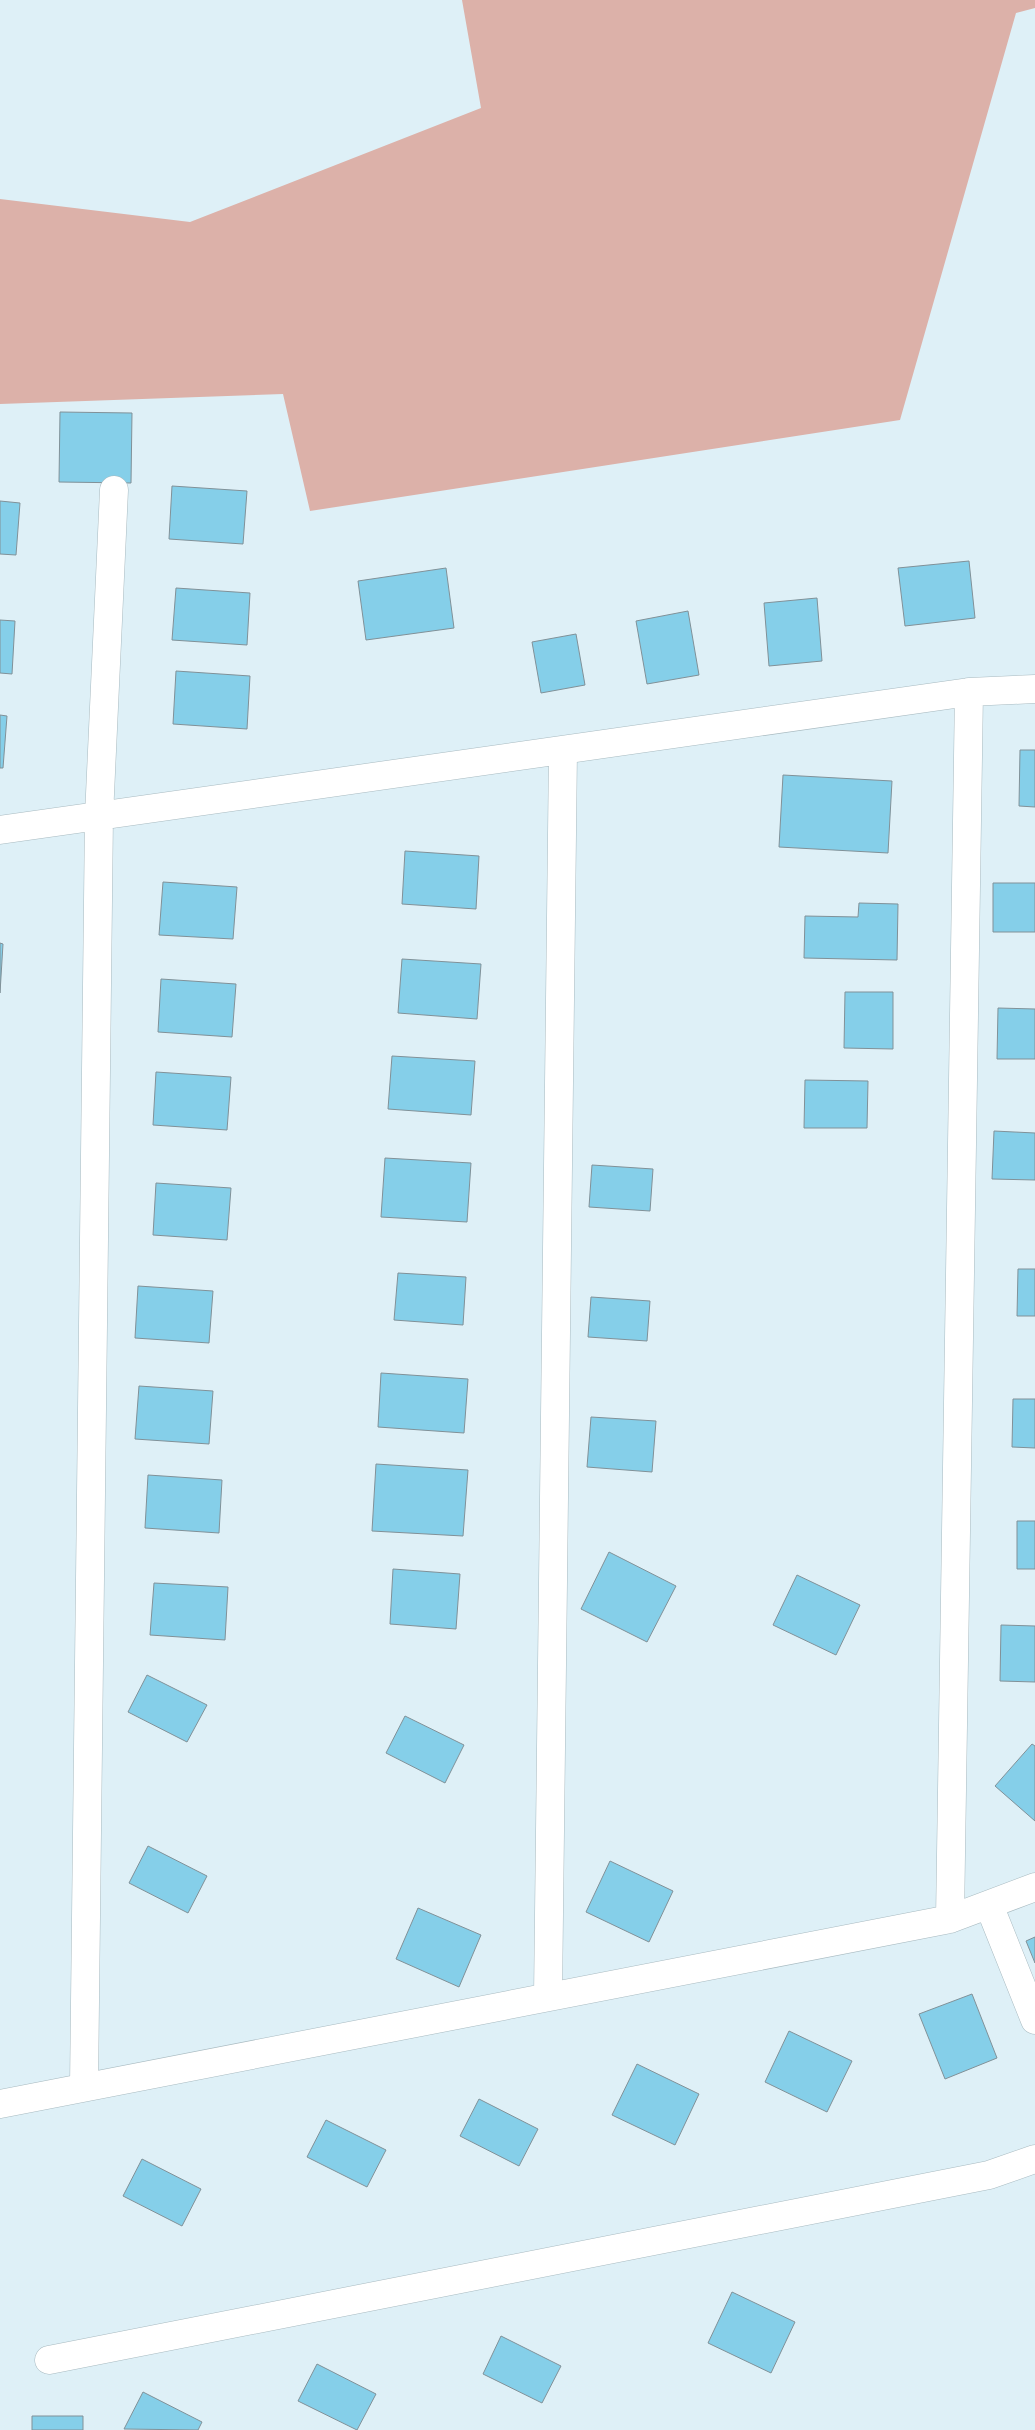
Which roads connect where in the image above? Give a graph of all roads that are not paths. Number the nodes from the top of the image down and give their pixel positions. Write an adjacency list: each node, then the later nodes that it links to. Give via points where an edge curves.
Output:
1 (114, 490): 5 (street)
2 (1035, 689): 3 (street)
3 (969, 692): 4 (street); 9 (street)
4 (562, 751): 5 (street); 10 (street)
5 (99, 816): 6 (street); 12 (street)
6 (0, 830)
7 (1035, 1887): 8 (street)
8 (989, 1904): 9 (street); 11 (street)
9 (950, 1919): 10 (street)
10 (548, 1997): 12 (street)
11 (1035, 2020)
12 (84, 2088): 13 (street)
13 (0, 2104)
14 (1035, 2159): 15 (street, via 979,2177)
15 (49, 2360)

